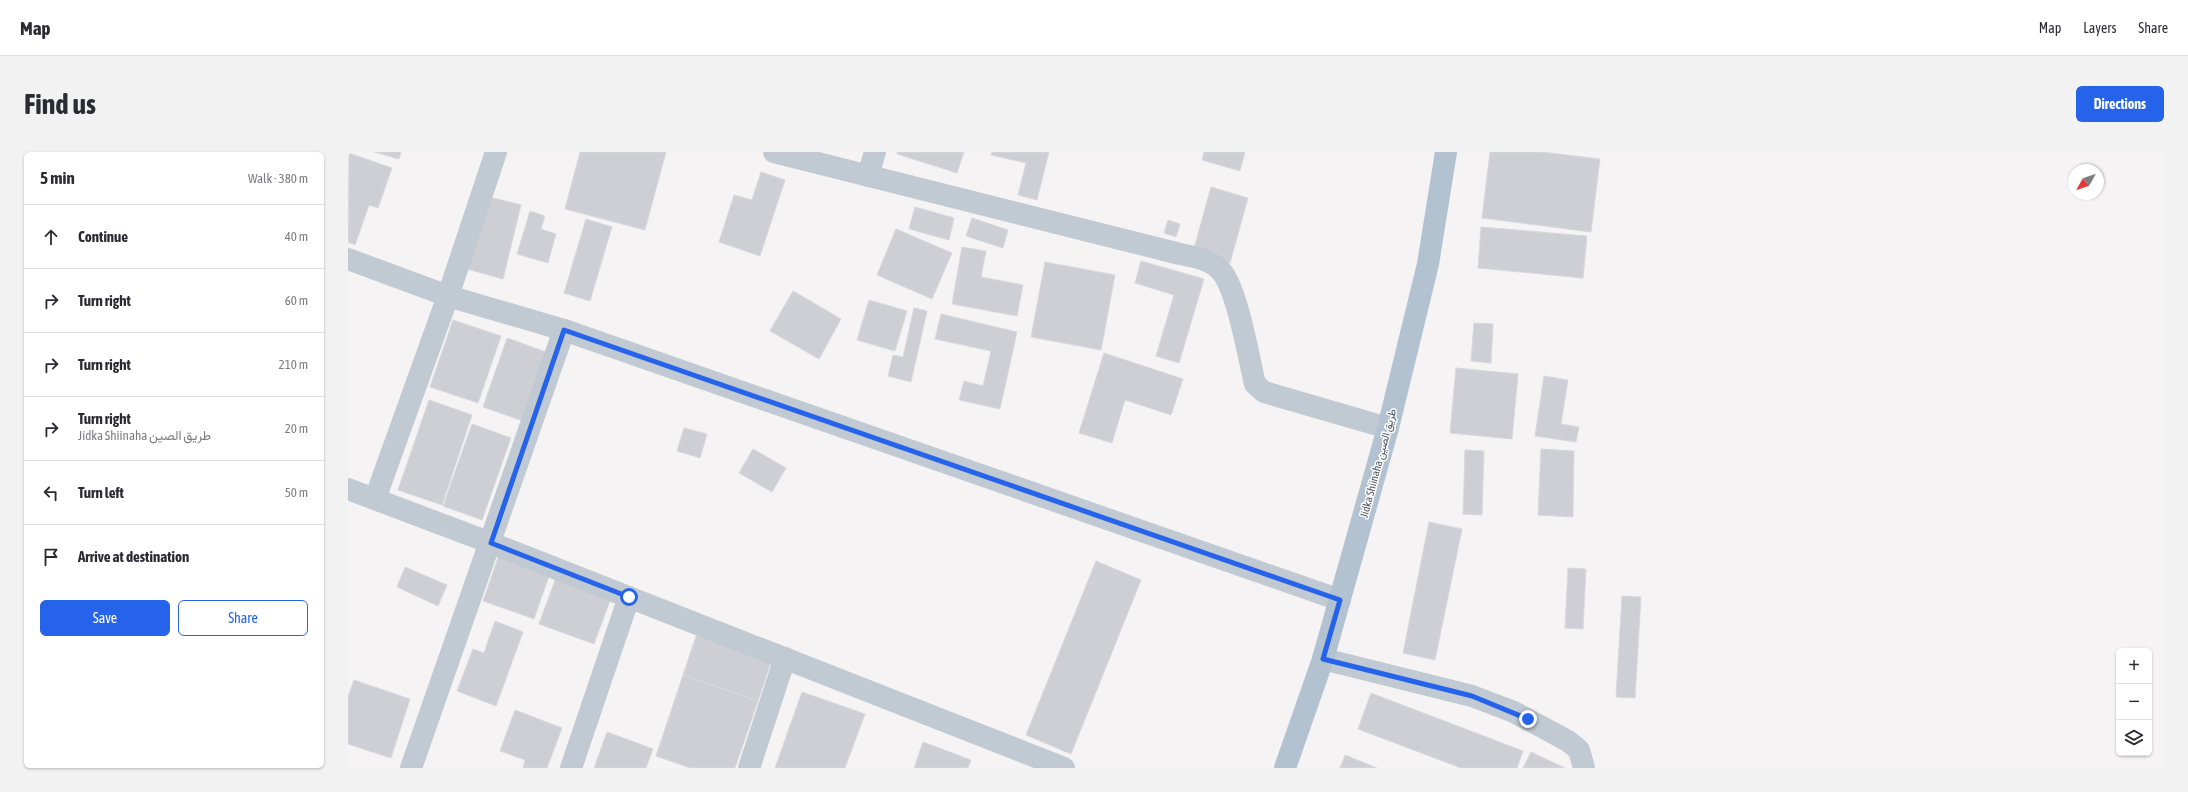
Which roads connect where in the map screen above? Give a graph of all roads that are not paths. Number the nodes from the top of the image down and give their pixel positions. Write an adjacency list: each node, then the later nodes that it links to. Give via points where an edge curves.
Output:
1 (496, 152): 7 (street)
2 (774, 152): 5 (street)
3 (874, 152): 5 (street)
4 (1446, 152): 9 (main road, Jidka Shiinaha طريق الصين, via 1428,264)
5 (868, 176): 9 (street, via 1202,258 1221,270 1232,289 1255,384 1264,392)
6 (348, 259): 7 (street)
7 (448, 296): 8 (street); 11 (street)
8 (564, 330): 12 (street); 14 (street)
9 (1388, 428): 14 (main road, Jidka Shiinaha طريق الصين)
10 (348, 489): 11 (street)
11 (375, 499): 12 (street)
12 (491, 543): 13 (street); 17 (street)
13 (629, 597): 15 (street); 18 (street)
14 (1340, 600): 16 (main road, Jidka Shiinaha طريق الصين)
15 (785, 658): 19 (street); 20 (street)
16 (1323, 659): 21 (main road, Jidka Shiinaha طريق الصين); 22 (street, via 1472,696 1514,712 1568,741 1579,750)
17 (411, 768)
18 (571, 768)
19 (749, 768)
20 (1064, 768)
21 (1285, 768)
22 (1584, 768)

